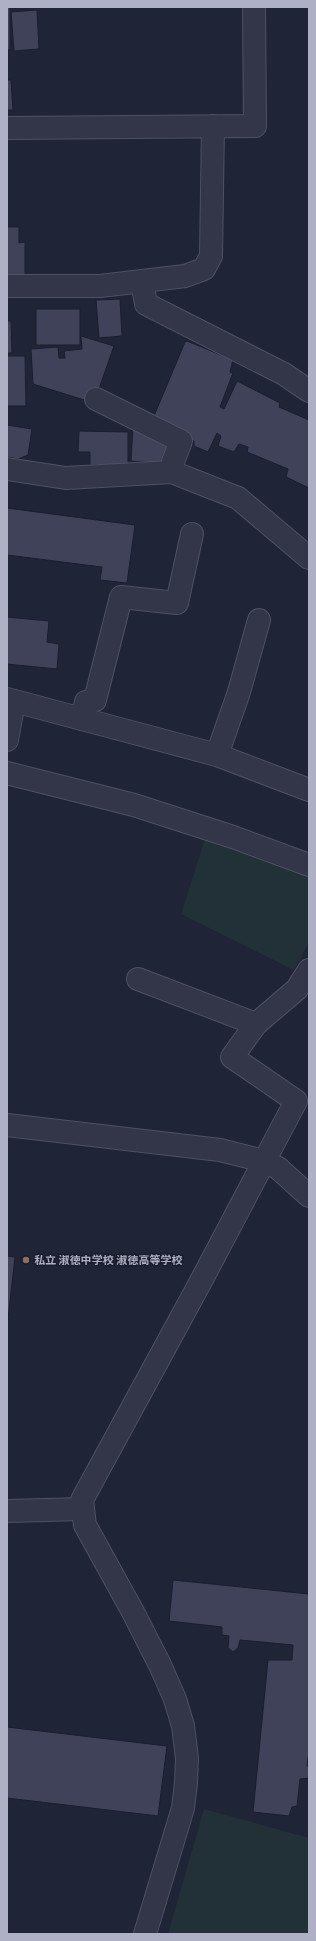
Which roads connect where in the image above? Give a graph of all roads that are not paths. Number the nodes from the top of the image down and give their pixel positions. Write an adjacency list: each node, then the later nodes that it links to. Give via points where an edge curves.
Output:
1 (254, 7): 2 (street, via 255,126)
2 (213, 126): 3 (street); 4 (street, via 212,256 204,269 185,276)
3 (7, 128)
4 (142, 281): 5 (street, via 100,286); 6 (street, via 146,304 284,374)
5 (7, 286)
6 (309, 391)
7 (96, 399): 9 (street, via 180,441)
8 (7, 469): 9 (street, via 66,478)
9 (172, 472): 11 (street, via 204,489 238,498)
10 (192, 534): 14 (street, via 177,603 121,597 95,700 86,702)
11 (309, 558)
12 (259, 620): 16 (street)
13 (10, 700): 14 (street); 15 (street)
14 (82, 719): 16 (street)
15 (7, 740)
16 (217, 755): 18 (street)
17 (7, 773): 19 (street, via 134,805)
18 (309, 790)
19 (309, 865)
20 (309, 970): 22 (street, via 297,989)
21 (138, 979): 22 (street)
22 (256, 1024): 24 (street, via 232,1057 296,1101)
23 (7, 1125): 24 (street, via 220,1150)
24 (264, 1160): 25 (street, via 278,1168); 26 (street, via 82,1500)
25 (309, 1196)
26 (83, 1509): 27 (street); 28 (street, via 85,1525 134,1612 160,1665 175,1699 183,1726 187,1764 183,1808)
27 (7, 1511)
28 (145, 1934)

